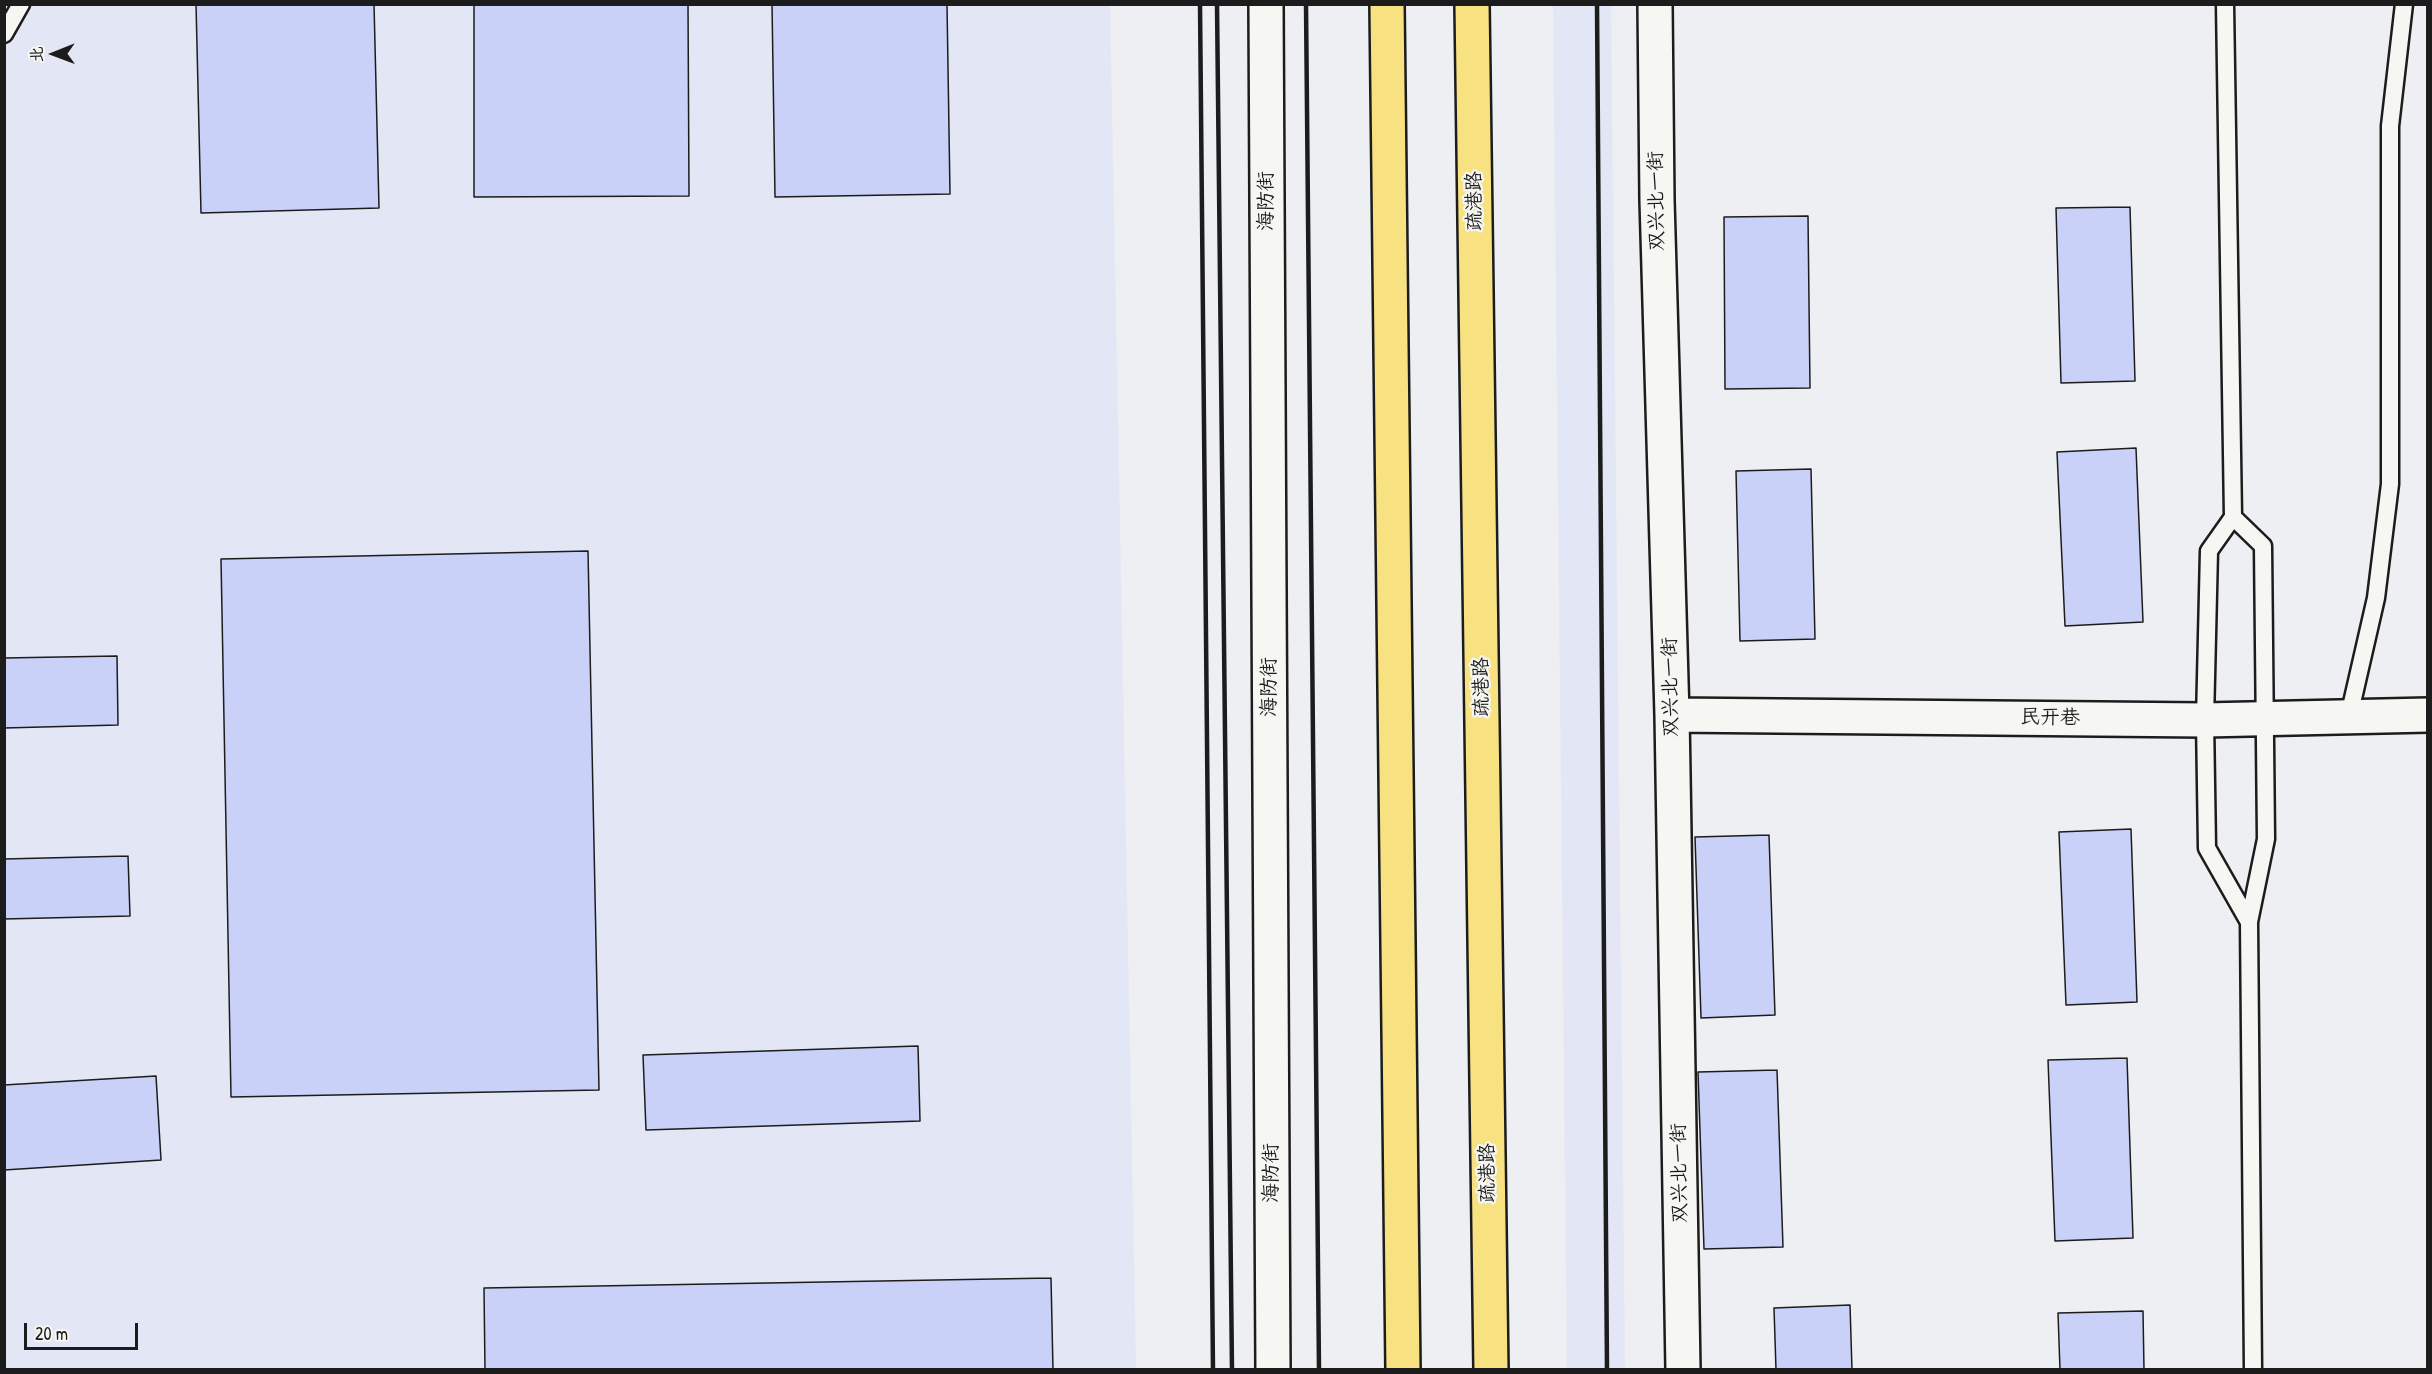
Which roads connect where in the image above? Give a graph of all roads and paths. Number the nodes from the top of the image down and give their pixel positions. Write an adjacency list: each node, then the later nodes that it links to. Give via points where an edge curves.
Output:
1 (21, 4): 8 (lane)
2 (1266, 4): 16 (street, 海防街)
3 (1387, 4): 17 (highway)
4 (1472, 4): 18 (highway, 疏港路)
5 (1654, 4): 10 (street, 双兴北一街)
6 (2225, 4): 9 (lane)
7 (2404, 4): 12 (lane, via 2390,126 2390,484 2376,598)
8 (4, 34)
9 (2233, 517): 13 (lane, via 2209,551); 14 (lane, via 2263,546)
10 (1672, 715): 13 (street, 民开巷); 19 (street, 双兴北一街)
11 (2427, 715): 12 (street, 民开巷)
12 (2349, 716): 14 (street, 民开巷)
13 (2205, 720): 14 (street, 民开巷); 15 (lane, via 2207,848)
14 (2265, 720): 15 (lane, via 2266,839)
15 (2249, 922): 20 (lane)
16 (1273, 1370)
17 (1403, 1370)
18 (1491, 1370)
19 (1683, 1370)
20 (2253, 1370)

